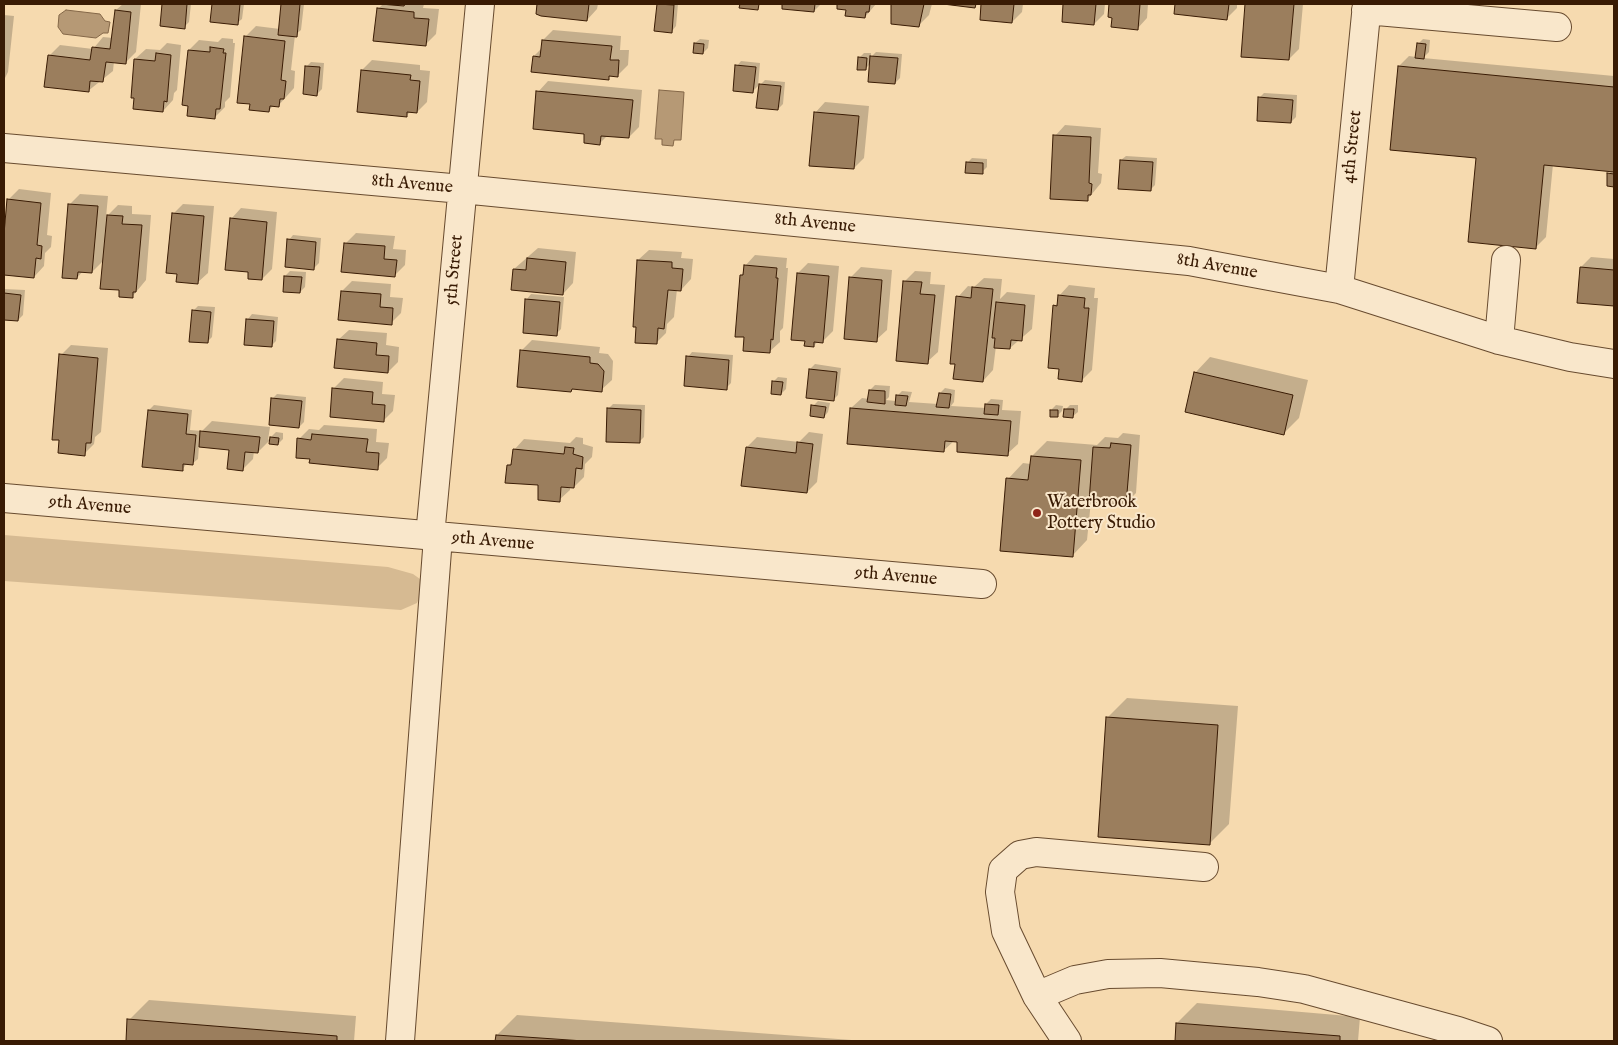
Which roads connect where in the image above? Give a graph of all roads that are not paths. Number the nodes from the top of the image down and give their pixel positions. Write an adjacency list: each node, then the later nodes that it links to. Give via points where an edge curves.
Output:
1 (480, 4): 5 (street, 5th Street)
2 (1367, 7): 3 (street); 7 (street, 4th Street)
3 (1556, 27)
4 (4, 148): 5 (street, 8th Avenue)
5 (462, 189): 7 (street, 8th Avenue, via 1162,258); 11 (street, 5th Street)
6 (1506, 260): 8 (street)
7 (1339, 290): 8 (street, 8th Avenue)
8 (1499, 340): 9 (street, 8th Avenue)
9 (1614, 364)
10 (4, 498): 11 (street, 9th Avenue)
11 (434, 537): 12 (street, 9th Avenue); 15 (street, 5th Street)
12 (982, 584)
13 (1204, 867): 14 (street, via 1045,852 1027,852 1014,859 1003,870 1002,915 1013,947)
14 (1037, 996): 16 (street); 17 (street, via 1075,980 1108,974 1160,973 1258,982 1304,989)
15 (400, 1041)
16 (1067, 1041)
17 (1488, 1041)

